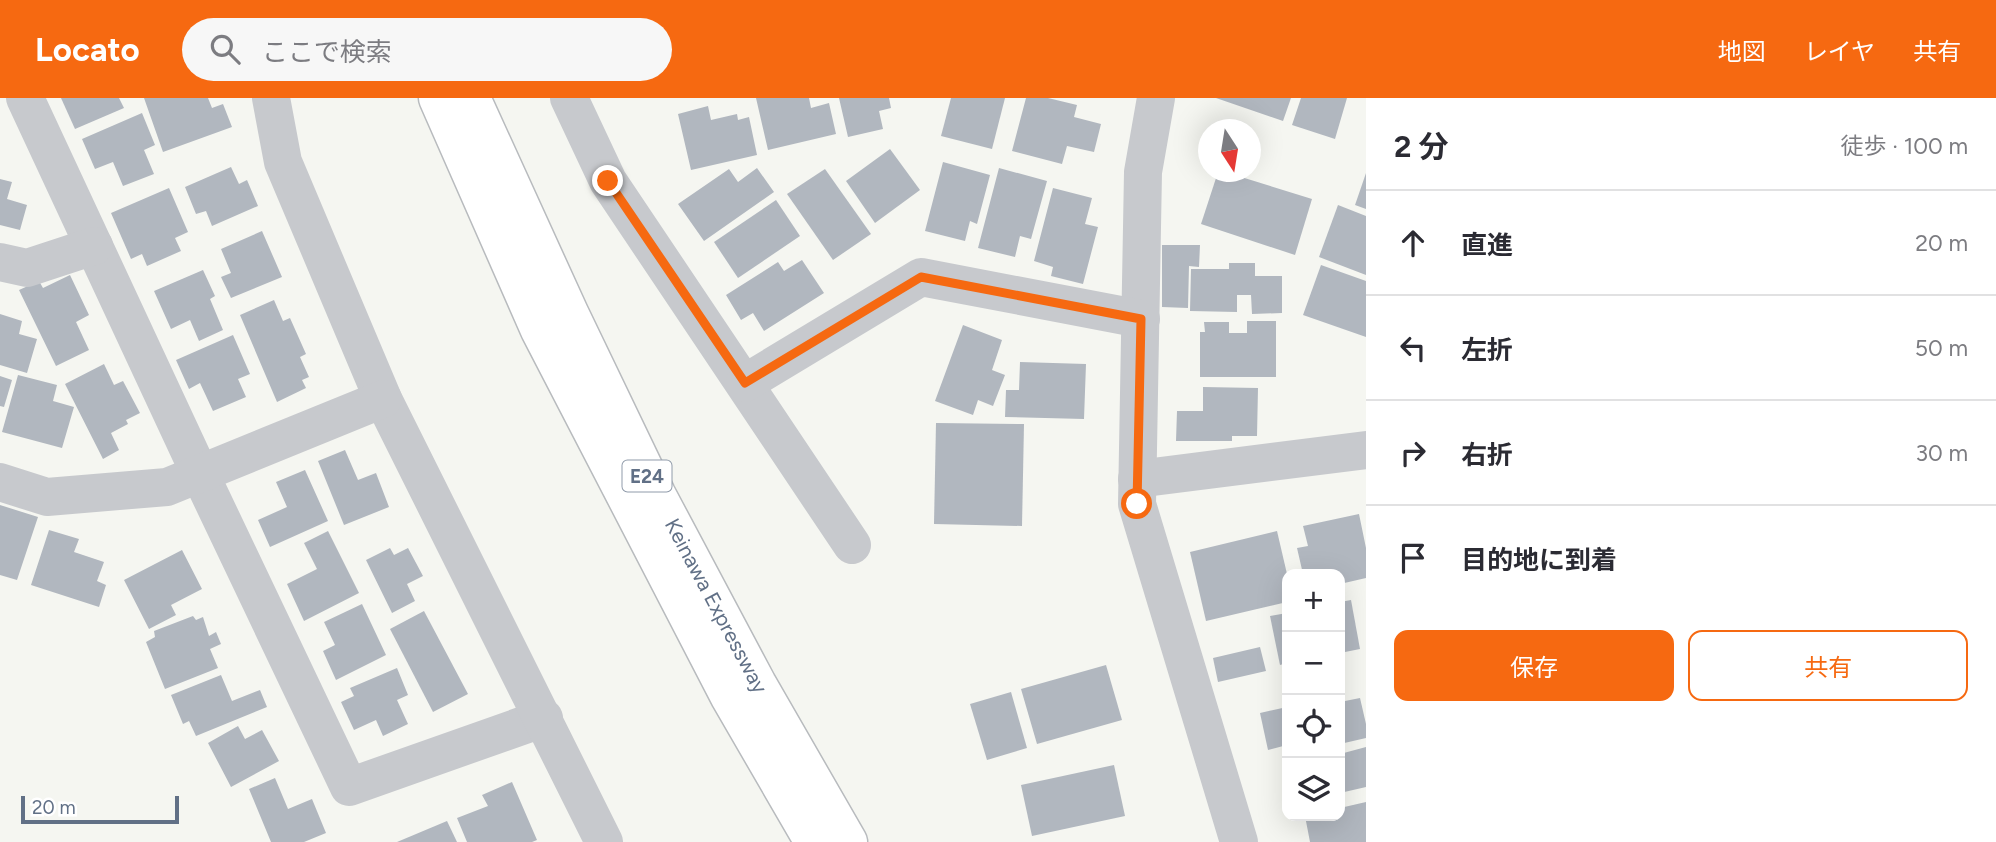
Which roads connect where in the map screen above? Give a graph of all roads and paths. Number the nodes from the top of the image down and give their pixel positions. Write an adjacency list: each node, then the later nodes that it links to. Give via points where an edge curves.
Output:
1 (25, 98): 7 (street)
2 (271, 98): 11 (street, via 283,162)
3 (438, 98): 19 (highway, Keinawa Expressway / E24, via 540,330 730,697)
4 (471, 98): 20 (highway, Keinawa Expressway / E24, via 656,494)
5 (569, 98): 10 (street, via 608,181)
6 (1156, 98): 9 (street, via 1143,172)
7 (94, 246): 8 (street, via 27,268); 13 (street)
8 (0, 262)
9 (1141, 319): 10 (street, via 921,277); 14 (street)
10 (745, 383): 16 (street)
11 (383, 398): 13 (street); 17 (street)
12 (1366, 450): 14 (street)
13 (200, 474): 15 (street, via 167,487 47,497); 17 (street, via 349,787)
14 (1137, 479): 21 (street, via 1137,504)
15 (0, 482)
16 (852, 545)
17 (544, 718): 18 (street)
18 (604, 842)
19 (814, 842)
20 (848, 842)
21 (1240, 842)

